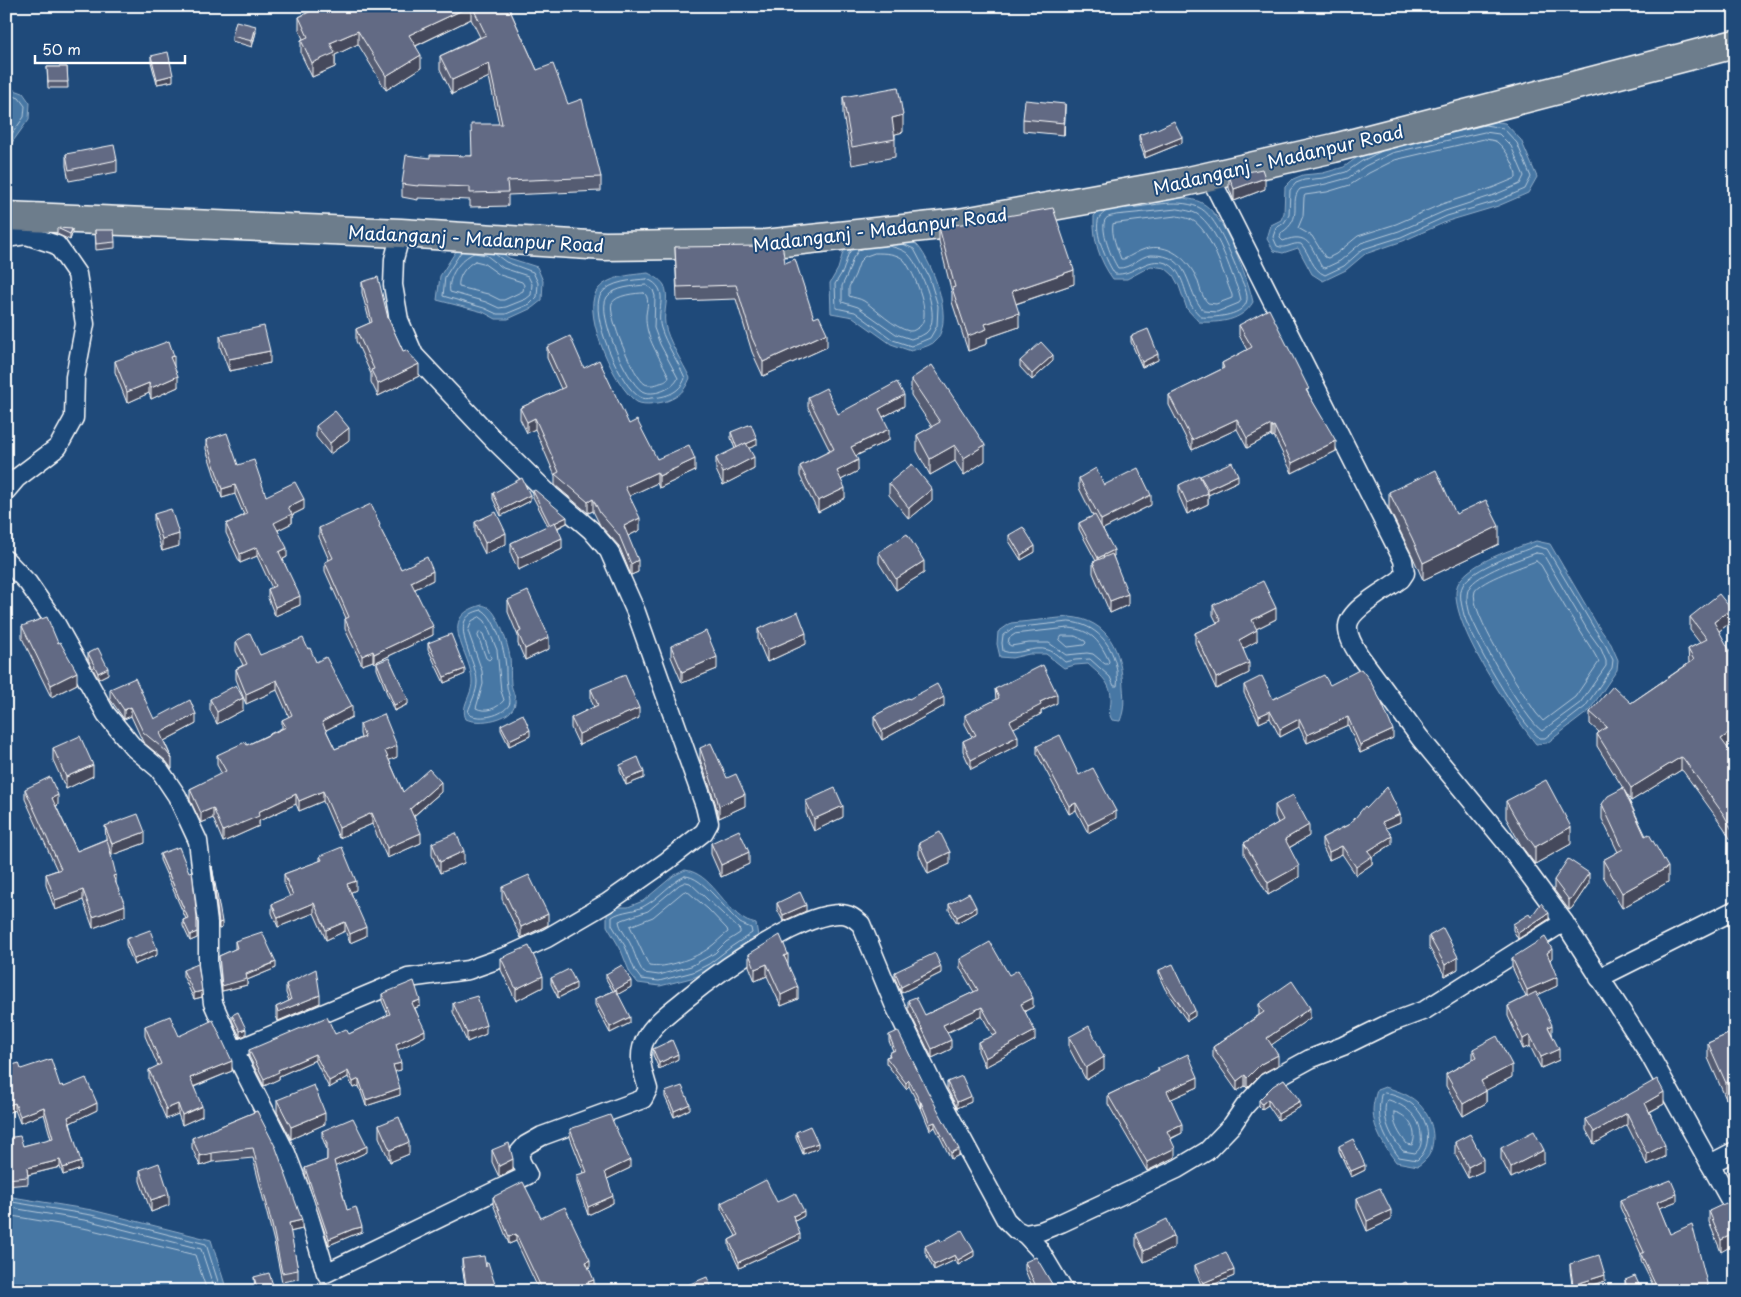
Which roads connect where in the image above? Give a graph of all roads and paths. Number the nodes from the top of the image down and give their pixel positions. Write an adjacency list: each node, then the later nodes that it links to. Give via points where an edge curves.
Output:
1 (1735, 44): 2 (main road, Madanganj - Madanpur Road)
2 (1210, 177): 4 (main road, Madanganj - Madanpur Road, via 959,223 765,244 605,246); 9 (street, via 1403,560 1405,573 1401,579 1352,614 1348,626 1351,640 1420,738 1504,840)
3 (6, 216): 4 (main road, Madanganj - Madanpur Road)
4 (401, 233): 11 (street, via 394,259 393,285 399,320 414,355 496,442 609,550 636,612 709,823 704,832 652,872 547,938 468,970 408,978)
5 (6, 238): 6 (street, via 26,235 56,244 77,274 85,324 75,377 74,418 58,447 17,478)
6 (6, 491)
7 (6, 560): 11 (street, via 28,583 55,622 106,714 134,748 159,769 188,818 198,841 213,1002)
8 (1735, 910): 10 (street)
9 (1564, 922): 10 (street); 15 (street, via 1426,1010 1310,1059 1266,1083 1207,1151 1176,1169 1061,1223)
10 (1599, 978): 13 (street, via 1649,1054)
11 (234, 1051): 15 (street, via 286,1153 326,1273 528,1175 519,1153 542,1136 643,1099 648,1089 641,1066 641,1051 646,1038 661,1019 747,952 810,920 840,913 852,916 861,924 894,1004 937,1093 1006,1220)
12 (1735, 1151): 13 (street)
13 (1710, 1164): 14 (street)
14 (1735, 1210)
15 (1025, 1234): 16 (street, via 1039,1248)
16 (1064, 1291)

